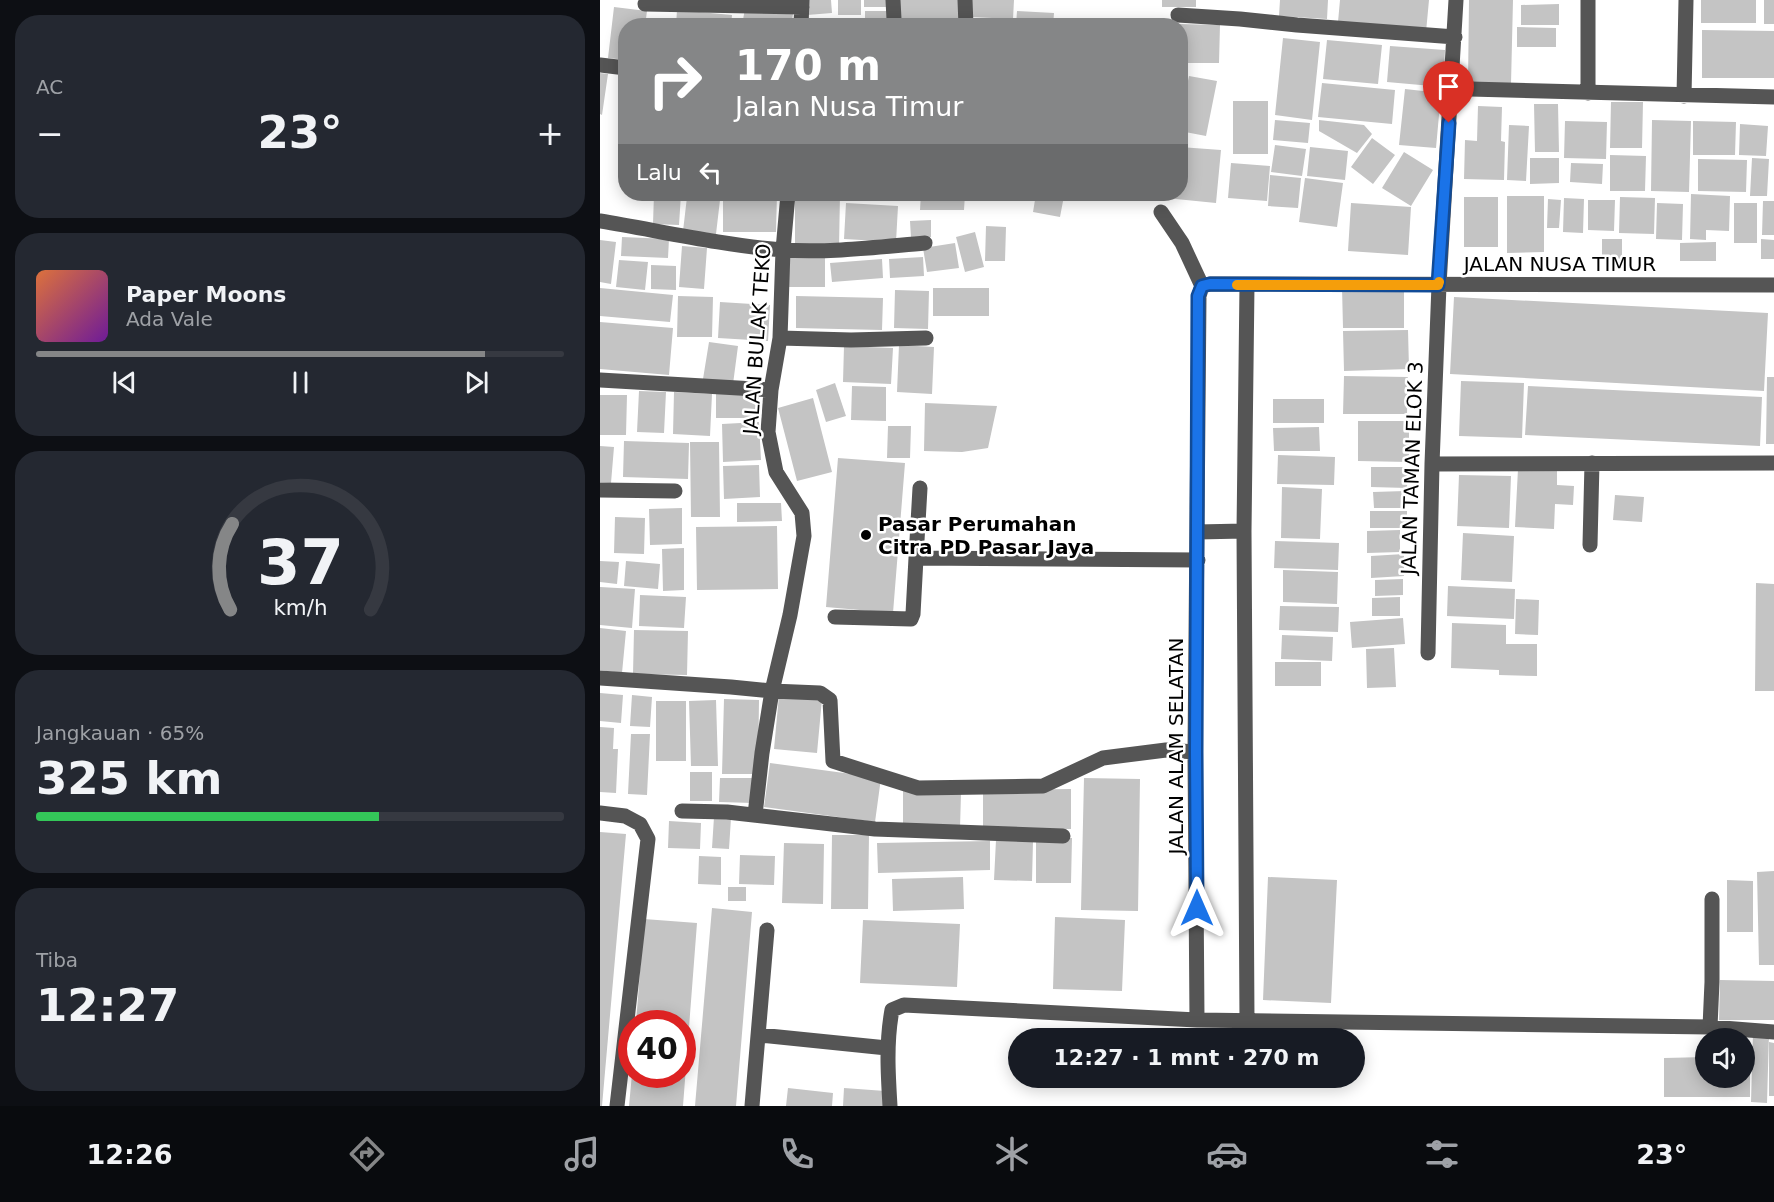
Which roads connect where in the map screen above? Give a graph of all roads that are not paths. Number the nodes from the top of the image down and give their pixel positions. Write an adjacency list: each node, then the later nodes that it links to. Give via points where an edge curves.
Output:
1 (893, 0): 10 (street)
2 (965, 0): 11 (street)
3 (1456, 0): 12 (street, JALAN TAMAN ELOK 3)
4 (1588, 0): 16 (street)
5 (1686, 0): 17 (street)
6 (802, 3): 7 (street); 9 (street)
7 (645, 4)
8 (1178, 15): 12 (street)
9 (801, 18)
10 (894, 18)
11 (966, 18)
12 (1455, 37): 25 (street, JALAN TAMAN ELOK 3)
13 (600, 65): 14 (street)
14 (618, 67)
15 (1470, 90): 16 (street)
16 (1588, 93): 17 (street)
17 (1684, 96): 18 (street)
18 (1774, 97)
19 (787, 201): 23 (street, JALAN BULAK TEKO)
20 (1161, 212): 27 (street, via 1182,243)
21 (600, 221): 23 (street)
22 (926, 243): 23 (street)
23 (783, 250): 28 (street, JALAN BULAK TEKO)
24 (1247, 285): 25 (street, JALAN NUSA TIMUR); 27 (street, JALAN NUSA TIMUR); 38 (street)
25 (1438, 285): 26 (street, JALAN NUSA TIMUR); 33 (street, JALAN TAMAN ELOK 3)
26 (1774, 285)
27 (1202, 286): 39 (street, JALAN ALAM SELATAN, via 1198,296)
28 (780, 338): 29 (street); 31 (street, JALAN BULAK TEKO)
29 (926, 338)
30 (600, 380): 31 (street)
31 (771, 390): 46 (street, JALAN BULAK TEKO, via 768,432 776,472 802,513 804,536)
32 (1774, 463): 34 (street)
33 (1432, 464): 34 (street); 44 (street, JALAN TAMAN ELOK 3)
34 (1592, 464): 40 (street)
35 (920, 488): 41 (street)
36 (600, 490): 37 (street)
37 (675, 491)
38 (1244, 531): 39 (street); 55 (street)
39 (1197, 532): 42 (street, JALAN ALAM SELATAN)
40 (1590, 545)
41 (916, 558): 42 (street); 43 (street, via 911,619)
42 (1198, 560): 47 (street, JALAN ALAM SELATAN)
43 (835, 617)
44 (1428, 653)
45 (600, 678): 46 (street)
46 (772, 691): 47 (street, via 820,693 830,700 833,761 918,788 1043,786 1103,758 1166,750); 50 (street, JALAN BULAK TEKO)
47 (1196, 752): 54 (street, JALAN ALAM SELATAN)
48 (682, 811): 50 (street)
49 (600, 813): 60 (street, via 626,816 640,824 648,839)
50 (755, 815): 51 (street, via 875,829)
51 (1063, 836)
52 (1712, 899): 56 (street)
53 (767, 930): 58 (street)
54 (1197, 1020): 55 (street); 59 (street, via 904,1005 892,1010)
55 (1247, 1021): 56 (street)
56 (1710, 1027): 57 (street)
57 (1774, 1032)
58 (759, 1035): 59 (street); 61 (street)
59 (887, 1048): 62 (street)
60 (617, 1106)
61 (752, 1106)
62 (890, 1106)

